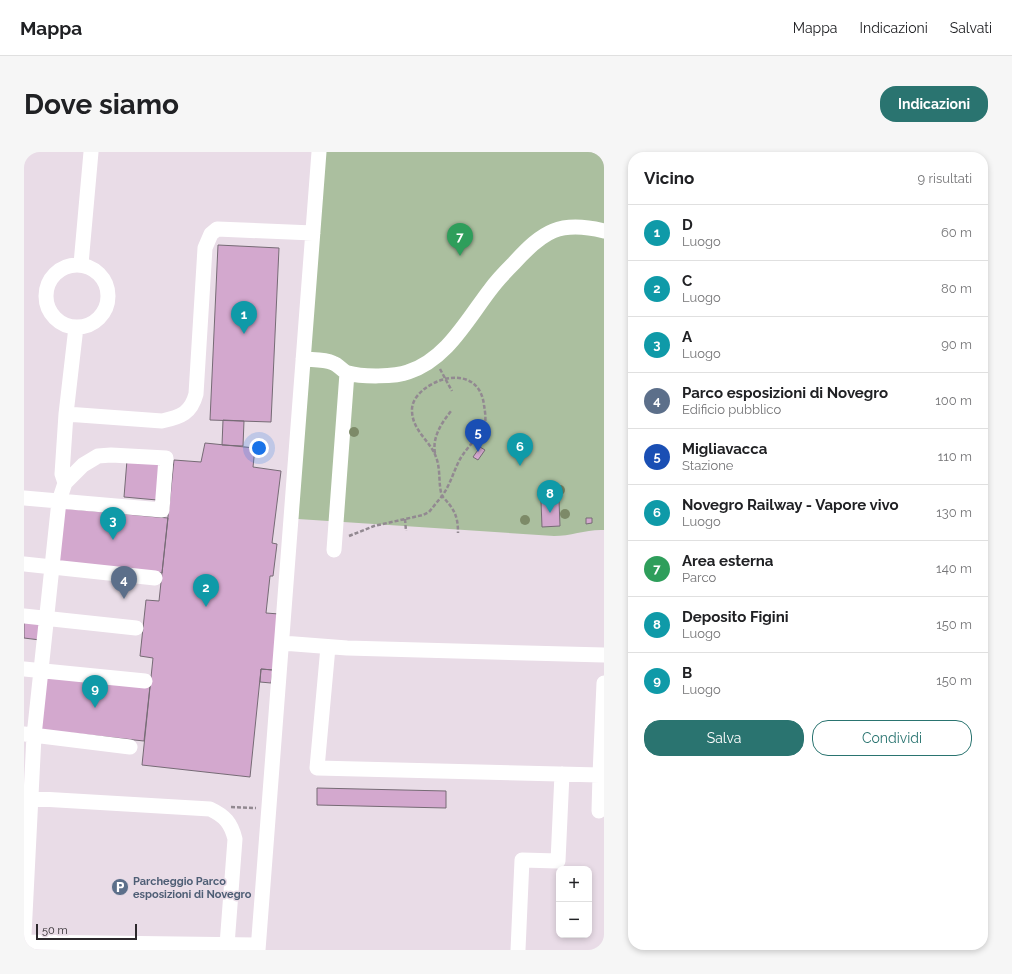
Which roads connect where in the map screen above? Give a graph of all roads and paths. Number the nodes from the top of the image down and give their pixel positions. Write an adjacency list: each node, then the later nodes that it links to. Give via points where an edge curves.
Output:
1 (91, 152): 5 (lane)
2 (319, 152): 4 (lane)
3 (604, 231): 7 (lane, via 565,228 540,236 501,277 458,334)
4 (313, 233): 8 (lane); 13 (lane, via 217,229 211,234 205,248 196,394 187,412 162,421)
5 (81, 264): 6 (lane, via 91,267 100,274 109,293 108,304 96,321); 6 (lane, via 61,268 53,275 45,293 46,303 57,320)
6 (76, 327): 13 (lane)
7 (435, 358): 9 (lane, via 417,369 399,375); 10 (path)
8 (303, 359): 9 (lane, via 334,363); 29 (lane)
9 (347, 373): 22 (lane)
10 (446, 378): 11 (path); 14 (path, via 419,393 412,405 418,430); 16 (path, via 466,378 478,389 482,396 485,423 469,451 459,461)
11 (452, 391)
12 (452, 410): 14 (path, via 439,428 434,448)
13 (66, 414): 15 (lane, via 62,474)
14 (436, 457): 16 (path)
15 (65, 482): 18 (lane); 18 (lane, via 83,464 98,456 111,454 166,458 162,510)
16 (442, 496): 19 (path, via 429,512); 21 (path, via 456,515)
17 (24, 498): 18 (lane)
18 (60, 501): 24 (lane)
19 (405, 519): 20 (path); 22 (path, via 374,526)
20 (406, 531)
21 (458, 533)
22 (334, 547)
23 (24, 564): 24 (lane)
24 (52, 567): 25 (lane); 27 (lane)
25 (155, 578)
26 (24, 616): 27 (lane)
27 (46, 618): 28 (lane); 33 (lane)
28 (136, 628)
29 (282, 643): 30 (lane); 42 (lane)
30 (328, 647): 31 (lane); 38 (lane, via 317,768)
31 (604, 655)
32 (24, 669): 33 (lane)
33 (41, 670): 34 (lane); 36 (lane)
34 (144, 681)
35 (604, 683): 39 (lane)
36 (29, 735): 37 (lane); 40 (lane)
37 (130, 747)
38 (562, 774): 39 (lane); 48 (lane, via 558,861 522,860)
39 (600, 775): 43 (lane)
40 (27, 798): 41 (lane); 44 (lane)
41 (210, 809): 42 (path, via 236,806); 46 (lane, via 222,815 231,826 235,839)
42 (269, 810): 47 (lane)
43 (599, 811)
44 (24, 935)
45 (24, 942): 46 (lane)
46 (228, 945): 47 (lane)
47 (258, 948)
48 (518, 950)

